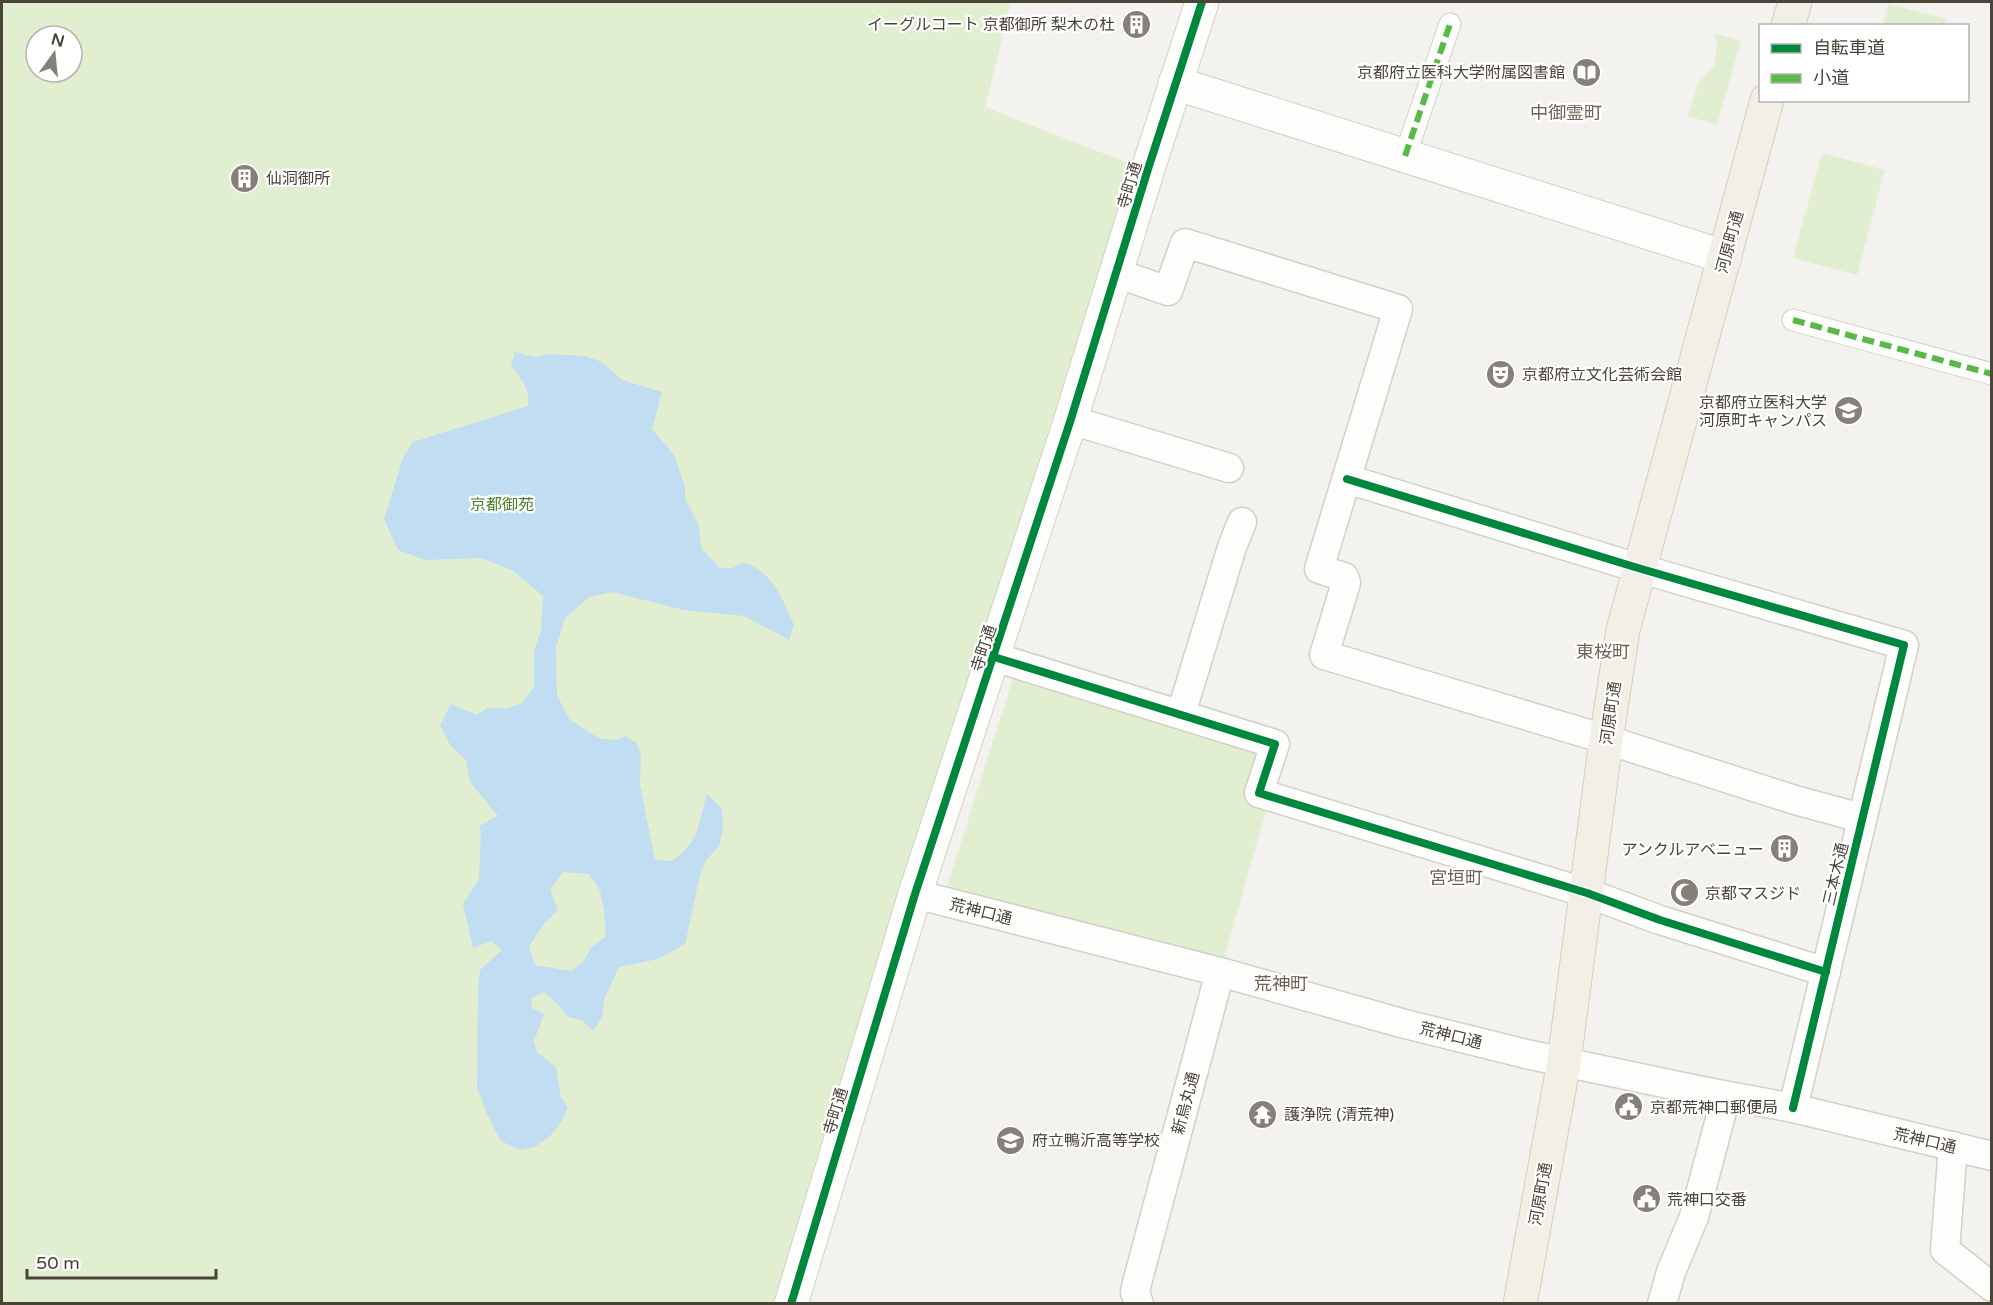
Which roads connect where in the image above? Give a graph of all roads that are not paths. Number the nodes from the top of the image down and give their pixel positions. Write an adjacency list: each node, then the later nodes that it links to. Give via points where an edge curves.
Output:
1 (1202, 2): 5 (street, 寺町通)
2 (1795, 2): 4 (main road)
3 (1450, 24): 7 (street)
4 (1789, 24)
5 (1176, 83): 7 (street); 9 (street, 寺町通)
6 (1766, 102): 8 (main road, 河原町通)
7 (1406, 156): 8 (street)
8 (1725, 257): 16 (main road, 河原町通)
9 (1116, 273): 12 (street, 寺町通); 14 (street, via 1168,291 1185,243 1398,309)
10 (1793, 320): 11 (street)
11 (1992, 374)
12 (1070, 422): 13 (street); 17 (street, 寺町通)
13 (1229, 468)
14 (1347, 480): 16 (street); 19 (street, via 1319,568 1344,577 1346,583 1324,655)
15 (1242, 522): 18 (street)
16 (1638, 568): 19 (main road, 河原町通, via 1623,630); 20 (street, 三本木通, via 1904,645)
17 (994, 657): 18 (street); 22 (street, 寺町通)
18 (1181, 714): 21 (street, via 1275,744 1259,794)
19 (1606, 740): 20 (street); 21 (main road, 河原町通)
20 (1862, 818): 24 (street, 三本木通)
21 (1587, 893): 24 (street); 25 (main road, 河原町通)
22 (915, 894): 23 (street, 荒神口通); 31 (street, 寺町通)
23 (1220, 972): 25 (street, 荒神口通, via 1401,1023); 32 (street, 新烏丸通, via 1137,1283)
24 (1826, 972): 27 (street, 三本木通)
25 (1563, 1062): 26 (street, 荒神口通); 33 (main road, 河原町通)
26 (1726, 1096): 27 (street, 荒神口通); 34 (street, via 1694,1217)
27 (1793, 1108): 28 (street, 荒神口通)
28 (1953, 1146): 29 (street, 荒神口通); 30 (street, via 1945,1250)
29 (1992, 1156)
30 (1992, 1287)
31 (790, 1304)
32 (1139, 1304)
33 (1520, 1304)
34 (1662, 1304)

